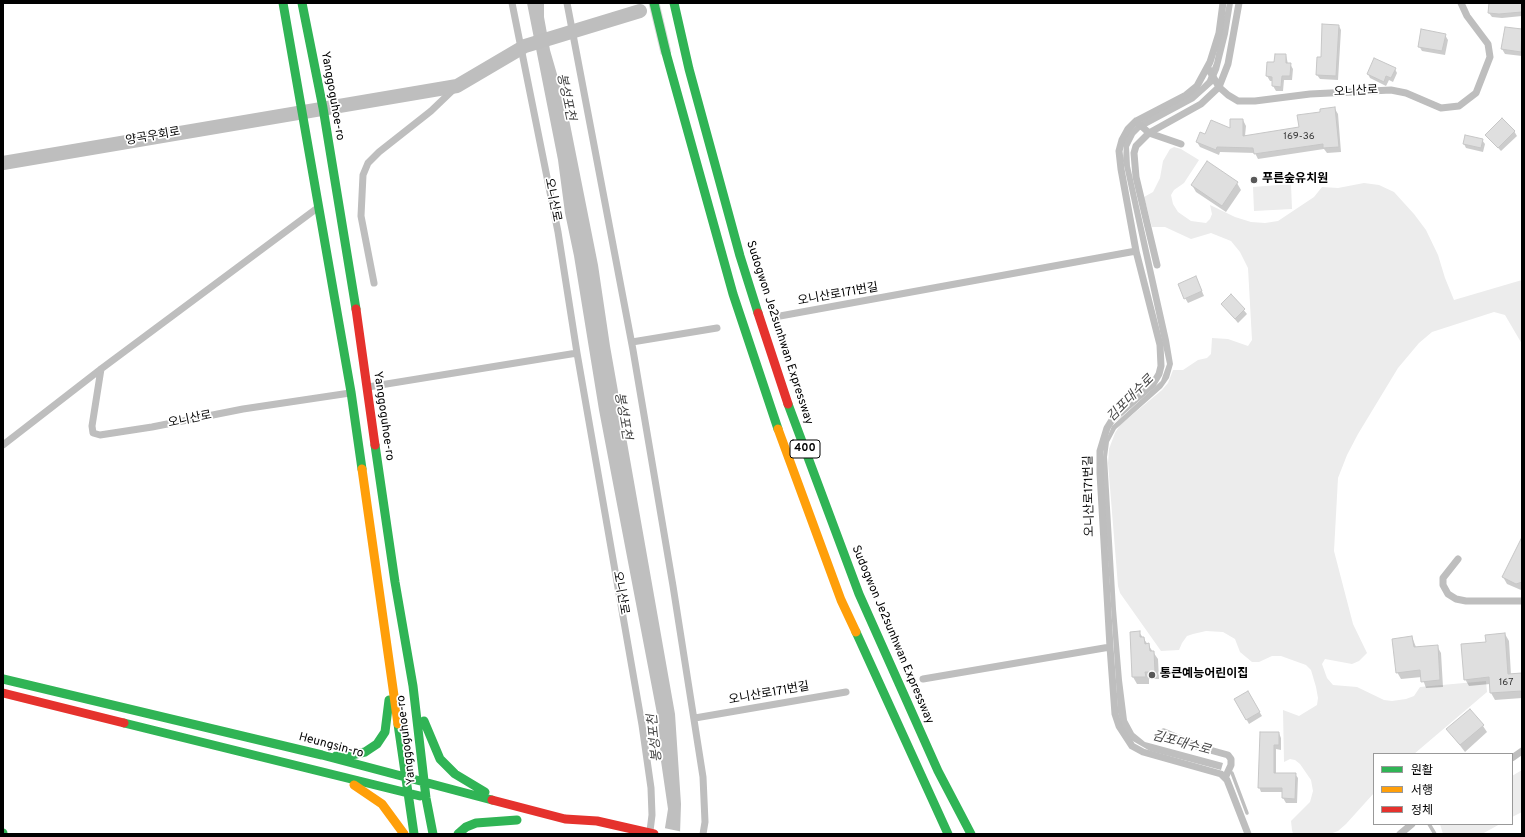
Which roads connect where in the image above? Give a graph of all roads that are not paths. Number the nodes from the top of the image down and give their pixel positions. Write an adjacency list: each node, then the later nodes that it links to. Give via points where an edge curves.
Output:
1 (283, 3): 17 (main road, Yanggoguhoe-ro)
2 (302, 3): 16 (main road, Yanggoguhoe-ro)
3 (512, 3): 12 (lane, 오니산로)
4 (567, 3): 11 (lane)
5 (654, 3): 66 (main road, 400, bridge, via 733,294 786,449 840,600)
6 (674, 3): 67 (main road, Sudogwon Je2sunhwan Expressway / 400, via 740,256 777,374 859,594 938,771)
7 (1224, 3): 13 (lane, 오니산로171번길)
8 (1239, 3): 14 (lane, via 1228,64)
9 (1461, 3): 14 (lane, 오니산로, via 1467,16 1488,44 1490,57 1476,93 1459,106 1441,108 1406,93 1391,90 1238,101)
10 (640, 11): 11 (street)
11 (570, 32): 12 (street); 28 (lane)
12 (523, 47): 15 (street); 29 (lane, 오니산로, via 558,232)
13 (1209, 70): 14 (lane, 오니산로); 18 (lane, 오니산로171번길, via 1197,86 1186,94)
14 (1218, 85): 19 (lane, via 1194,109)
15 (456, 86): 16 (street, 양곡우회로); 25 (lane, via 431,111 379,152 368,163 363,175 361,216)
16 (323, 108): 17 (street, 양곡우회로); 31 (main road, Yanggoguhoe-ro)
17 (302, 111): 21 (street, 양곡우회로); 22 (main road, Yanggoguhoe-ro)
18 (1137, 121): 19 (lane); 23 (lane, 오니산로171번길, via 1128,129 1119,151)
19 (1149, 132): 20 (lane); 24 (lane, via 1136,146 1134,163)
20 (1181, 144)
21 (3, 163)
22 (320, 206): 30 (lane); 32 (main road, Yanggoguhoe-ro)
23 (1136, 251): 26 (lane, 오니산로171번길); 36 (lane, 오니산로171번길, via 1160,345 1161,366 1154,384 1112,420 1100,451 1102,543)
24 (1157, 265)
25 (374, 283)
26 (780, 316)
27 (717, 328): 28 (lane)
28 (632, 342): 45 (lane)
29 (577, 353): 31 (lane); 64 (lane, 오니산로, via 642,725 651,788)
30 (101, 369): 32 (lane, 오니산로, via 92,426 93,433 100,435); 33 (lane)
31 (367, 387): 42 (main road, Yanggoguhoe-ro)
32 (352, 392): 37 (main road, Yanggoguhoe-ro)
33 (3, 445)
34 (1458, 559): 35 (lane, via 1443,578 1443,585 1448,594 1466,602)
35 (1522, 600)
36 (1110, 647): 40 (lane); 52 (lane, 오니산로171번길, via 1115,714 1124,736 1132,746 1142,752 1221,774)
37 (392, 670): 48 (main road, via 385,732 377,744 365,752 347,756); 51 (main road, Yanggoguhoe-ro)
38 (3, 676): 41 (main road)
39 (3, 679): 41 (main road, Heungsin-ro)
40 (923, 679)
41 (14, 682): 48 (main road, Heungsin-ro)
42 (413, 686): 53 (main road, Yanggoguhoe-ro); 57 (main road, via 428,736 440,759 455,774 474,787)
43 (846, 692): 45 (lane, 오니산로171번길)
44 (4, 695): 50 (main road)
45 (695, 718): 65 (lane, via 703,777)
46 (1164, 732): 52 (lane, via 1199,747 1228,755 1231,765)
47 (1522, 751): 49 (lane)
48 (322, 755): 51 (main road, Heungsin-ro)
49 (1513, 757)
50 (333, 773): 54 (main road); 60 (main road, via 382,804)
51 (406, 778): 53 (main road, Heungsin-ro); 54 (main road, Yanggoguhoe-ro)
52 (1225, 778): 68 (lane)
53 (424, 783): 55 (main road, Yanggoguhoe-ro); 57 (main road, Heungsin-ro)
54 (408, 794): 55 (main road); 61 (main road, Yanggoguhoe-ro)
55 (426, 798): 56 (main road); 62 (main road, Yanggoguhoe-ro)
56 (438, 800)
57 (523, 809): 64 (main road, Heungsin-ro, via 565,819 597,821)
58 (487, 813): 63 (main road, via 520,821 476,823)
59 (1411, 825): 69 (lane)
60 (404, 834)
61 (414, 834)
62 (433, 834)
63 (458, 834)
64 (652, 834)
65 (703, 834)
66 (948, 834)
67 (971, 834)
68 (1248, 834)
69 (1400, 834)

